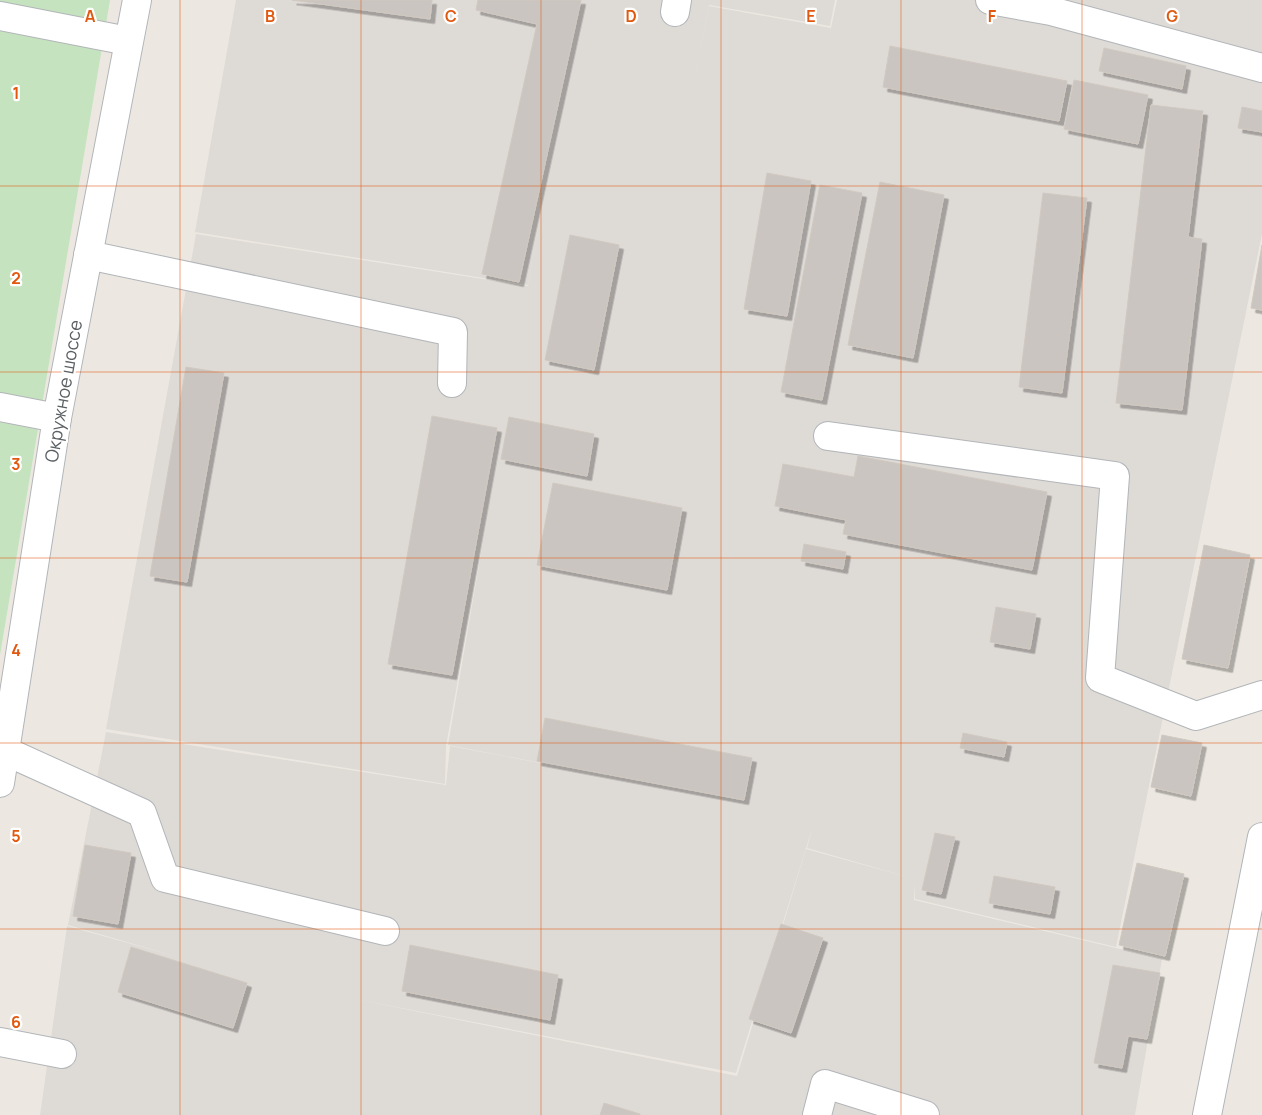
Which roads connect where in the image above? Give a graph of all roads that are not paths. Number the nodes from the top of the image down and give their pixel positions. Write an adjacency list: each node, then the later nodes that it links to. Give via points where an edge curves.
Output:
1 (137, 0): 5 (street, Окружное шоссе)
2 (990, 0): 3 (street)
3 (1052, 5): 6 (street)
4 (0, 16): 5 (street)
5 (128, 41): 7 (street, Окружное шоссе)
6 (1262, 68)
7 (88, 255): 8 (street, via 453,332); 10 (street, Окружное шоссе)
8 (452, 383)
9 (0, 407): 10 (street)
10 (57, 418): 13 (street, Окружное шоссе)
11 (828, 436): 12 (street, via 1115,476 1100,678 1196,716)
12 (1262, 695)
13 (5, 751): 14 (street, Окружное шоссе); 17 (street, via 142,813 166,878)
14 (0, 783)
15 (1262, 837): 16 (street)
16 (1256, 900): 22 (street)
17 (385, 931)
18 (0, 1042): 19 (street)
19 (62, 1054)
20 (817, 1115): 21 (street, via 826,1084)
21 (925, 1115)
22 (1207, 1115)

